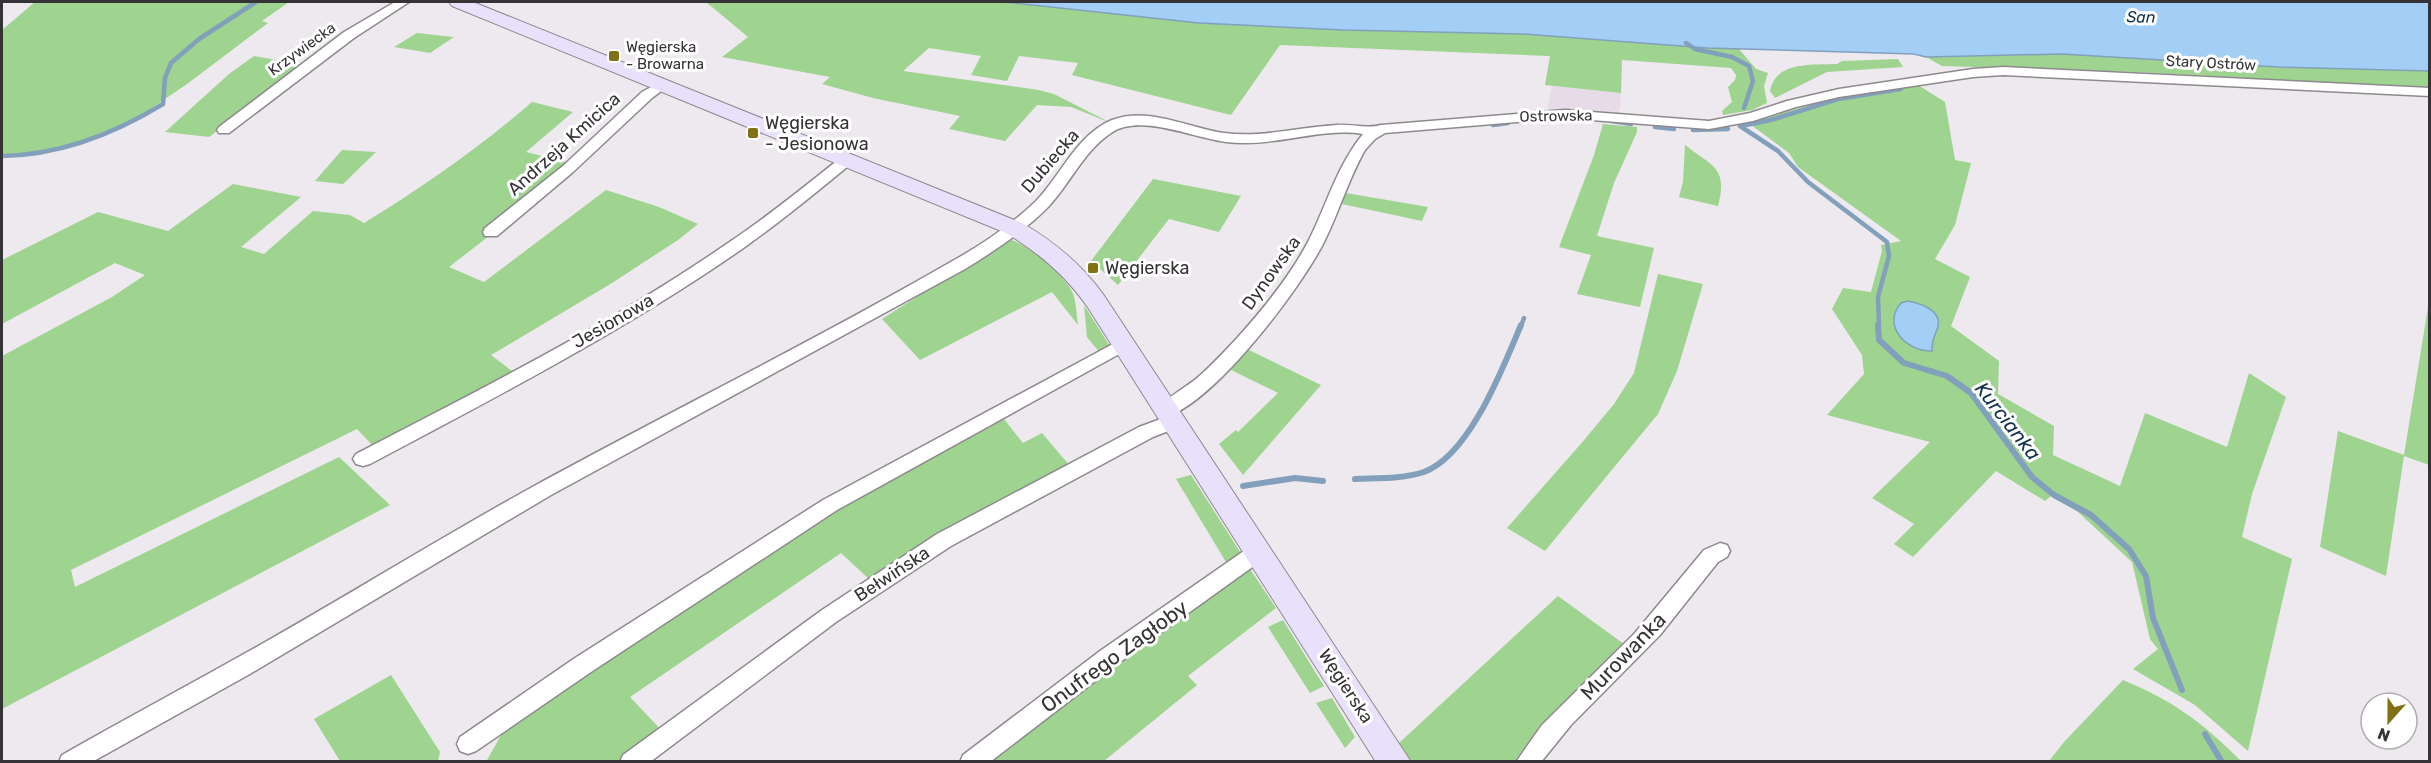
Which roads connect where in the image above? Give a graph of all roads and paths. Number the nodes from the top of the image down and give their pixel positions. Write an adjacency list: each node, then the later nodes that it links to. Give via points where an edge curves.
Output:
1 (403, 2): 7 (street, Krzywiecka, via 349,35)
2 (458, 2): 4 (main road, Węgierska)
3 (1991, 72): 5 (street, Stary Ostrów, via 2060,72); 8 (street, Ostrowska, via 1839,93 1753,117 1709,124 1565,114)
4 (662, 85): 9 (main road, Węgierska); 11 (street, Andrzeja Kmicica)
5 (2430, 92)
6 (1118, 123): 8 (street, Ostrowska, via 1149,122 1228,138 1346,129); 10 (street, Dubiecka, via 1087,146 1044,201)
7 (224, 129)
8 (1371, 132): 13 (street, Dynowska, via 1353,157 1319,239 1288,285 1247,337)
9 (848, 159): 10 (main road, Węgierska); 14 (street, Jesionowa, via 700,271 510,381)
10 (1014, 228): 12 (main road, Węgierska, via 1071,270); 18 (street, Dubiecka, via 881,310 539,493)
11 (491, 232)
12 (1124, 344): 13 (main road, Węgierska); 17 (street, via 830,505)
13 (1170, 415): 16 (main road, Węgierska); 19 (street, Bełwińska, via 1146,432 935,545 847,604)
14 (363, 459)
15 (1720, 551): 22 (street, Murowanka, via 1711,556 1656,625 1548,733)
16 (1258, 552): 20 (street, Onufrego Zagłoby, via 1108,658); 21 (main road, Węgierska)
17 (468, 744)
18 (70, 762)
19 (631, 762)
20 (971, 762)
21 (1395, 762)
22 (1527, 762)

